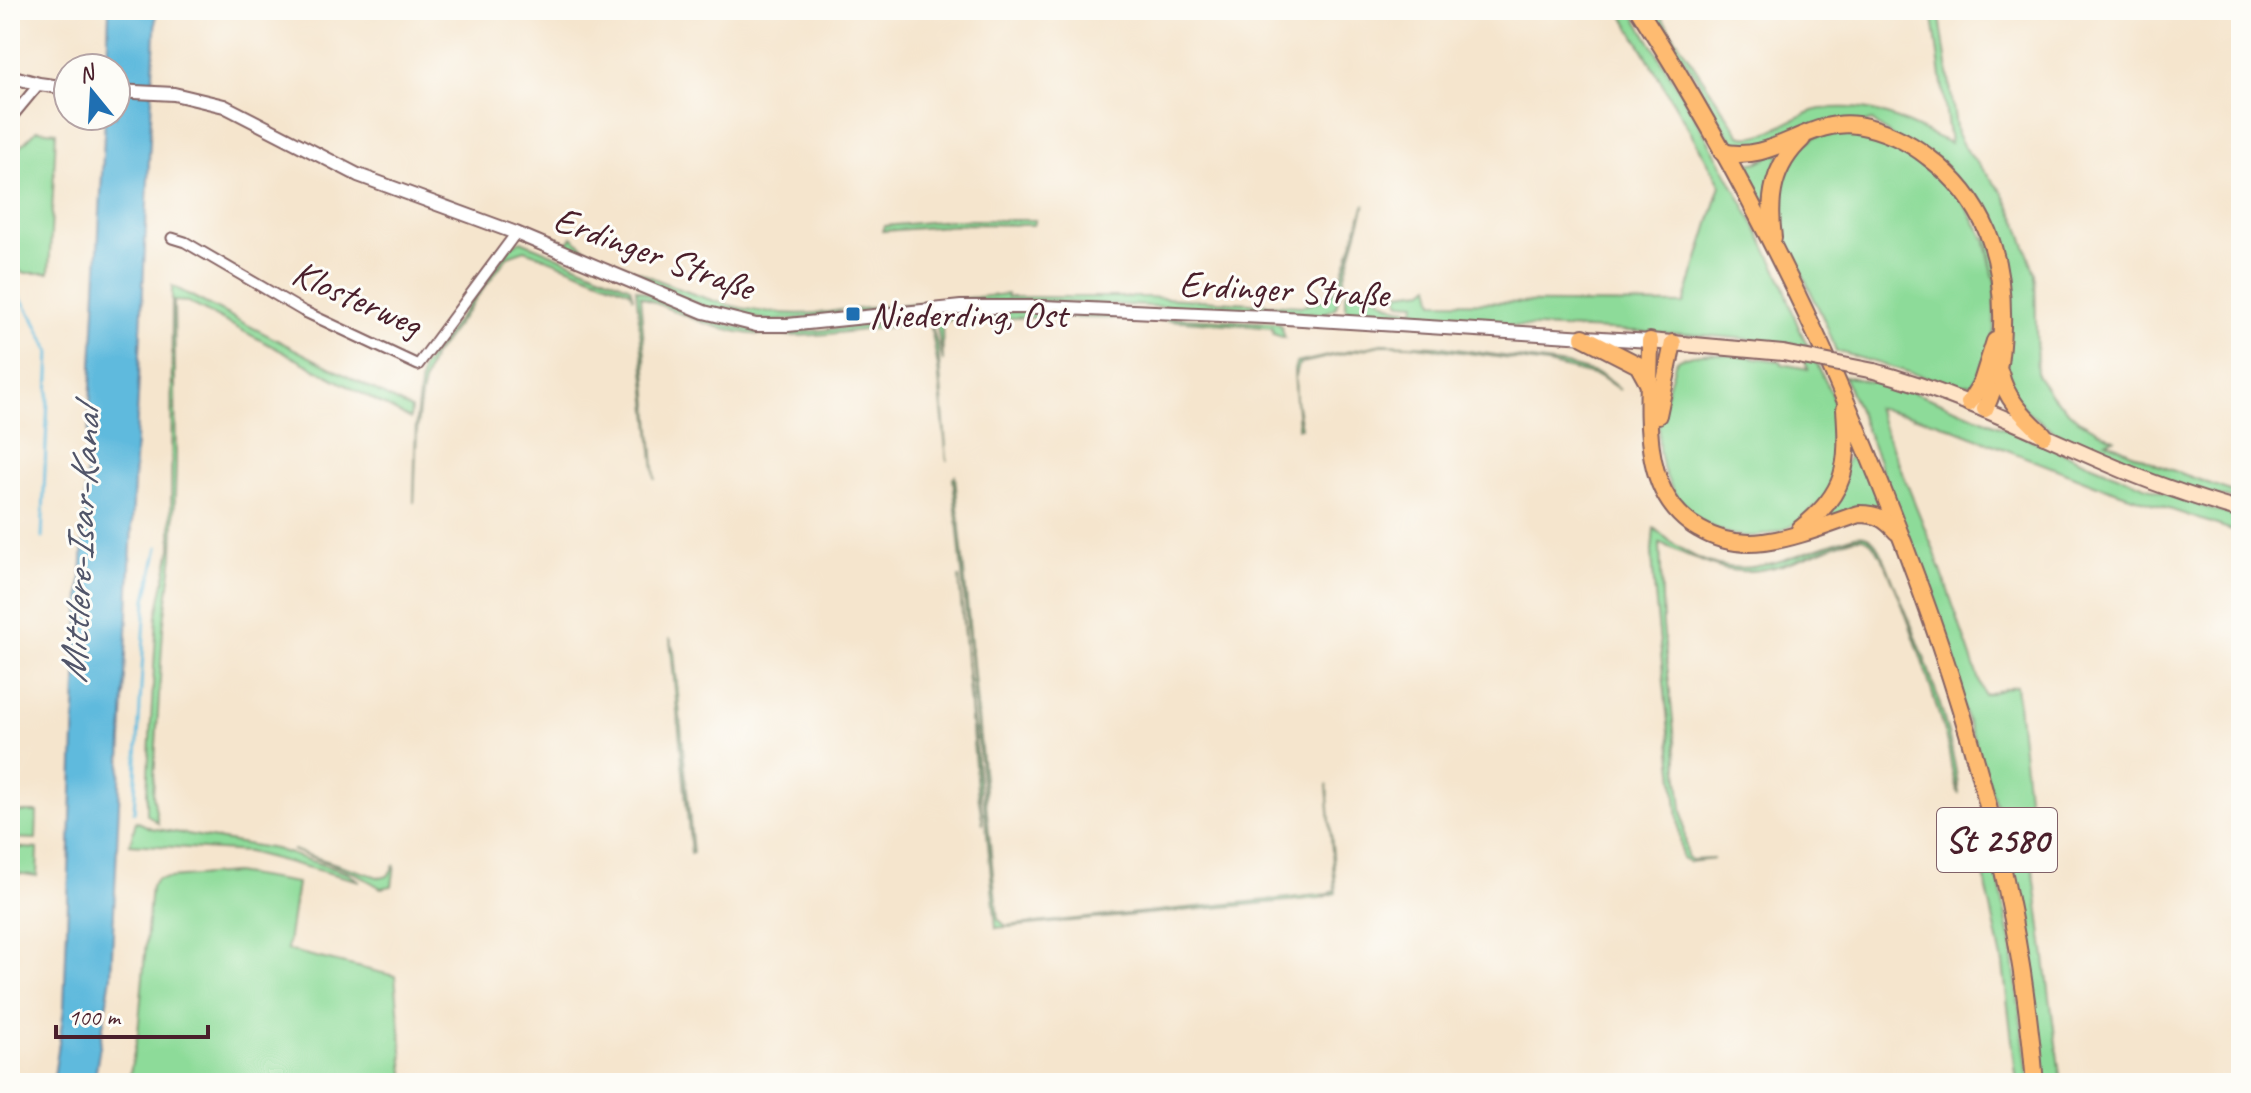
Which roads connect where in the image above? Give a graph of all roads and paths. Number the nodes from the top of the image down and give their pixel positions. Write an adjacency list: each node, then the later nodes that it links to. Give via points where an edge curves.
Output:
1 (1639, 10): 8 (highway, St 2580)
2 (10, 76): 3 (street)
3 (39, 84): 4 (street); 6 (street)
4 (52, 86)
5 (132, 92): 9 (street, Erdinger Straße, via 224,106 358,175)
6 (10, 119)
7 (1810, 132): 8 (highway, via 1757,153); 11 (highway, via 1779,167 1772,189); 12 (highway, via 1856,124 1914,146 1947,171 1987,228)
8 (1722, 152): 11 (highway, St 2580)
9 (516, 233): 10 (street, Klosterweg, via 418,365 303,311); 13 (street, Erdinger Straße, via 704,312 756,325 961,307 1044,307)
10 (172, 238)
11 (1775, 251): 18 (highway, St 2580)
12 (2003, 312): 16 (highway); 19 (highway, via 1988,365)
13 (1583, 337): 14 (street, Erdinger Straße); 17 (highway, via 1638,365)
14 (1650, 341): 15 (main road); 17 (highway)
15 (1673, 343): 19 (main road, bridge, via 1783,353 1874,371); 22 (highway)
16 (2000, 373): 20 (highway); 21 (highway, via 2015,405)
17 (1650, 386): 22 (highway)
18 (1844, 396): 24 (highway, via 1848,456 1840,484 1828,505); 25 (highway, St 2580)
19 (1969, 403): 20 (main road)
20 (1985, 409): 21 (main road)
21 (2044, 435): 23 (main road, via 2150,481)
22 (1652, 452): 24 (highway, via 1670,502 1693,526 1737,543)
23 (2241, 511)
24 (1791, 535): 25 (highway, via 1874,514)
25 (1901, 537): 26 (highway, St 2580, via 1956,693 1998,844 2027,995)
26 (2035, 1083)

